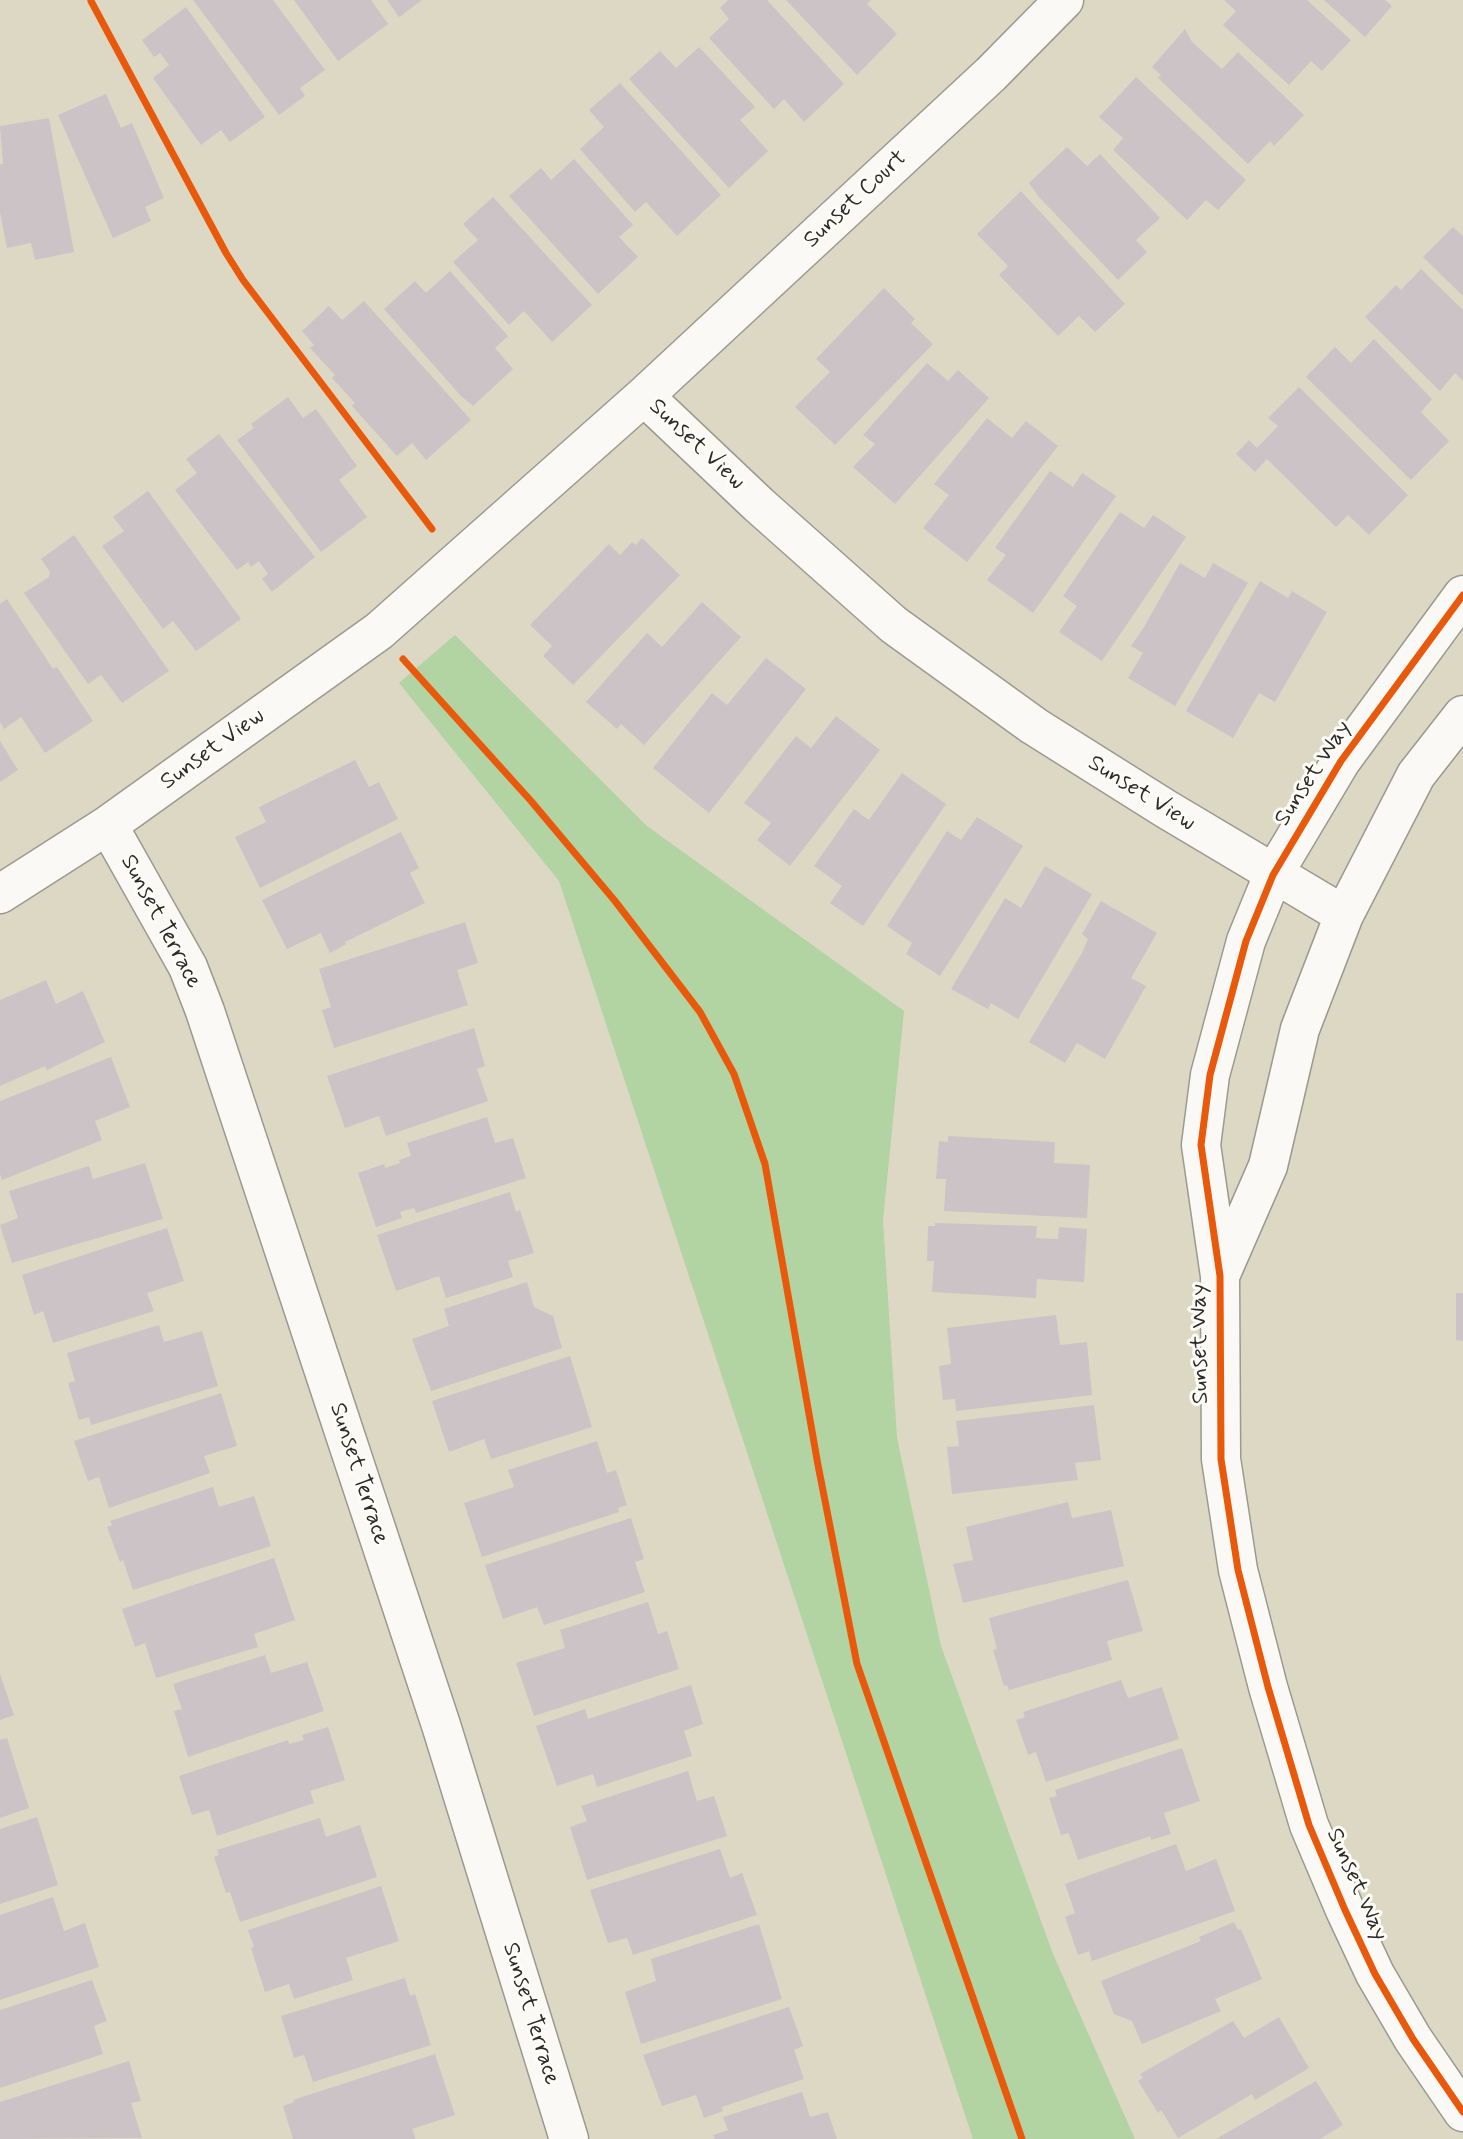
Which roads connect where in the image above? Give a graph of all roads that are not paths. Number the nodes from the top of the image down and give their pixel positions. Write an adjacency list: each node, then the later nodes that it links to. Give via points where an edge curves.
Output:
1 (1064, 0): 2 (street, Sunset Court, via 991,74)
2 (644, 396): 5 (street, Sunset View, via 380,631); 6 (street, Sunset View, via 894,625 1034,726)
3 (1463, 595): 6 (street, Sunset Way, via 1341,761)
4 (1463, 715): 8 (street, Sunset Way, via 1416,775)
5 (108, 825): 7 (street, Sunset View); 11 (street, Sunset Terrace, via 188,967 205,1011 441,1725)
6 (1273, 875): 8 (street, Sunset View); 9 (street, Sunset Way, via 1246,941 1210,1075 1200,1145)
7 (0, 894)
8 (1344, 915): 9 (street, Sunset Way, via 1300,1029 1268,1166)
9 (1220, 1276): 10 (street, Sunset Way, via 1221,1459 1238,1570 1268,1687 1309,1825 1345,1910 1375,1974)
10 (1463, 2112)
11 (569, 2139)

